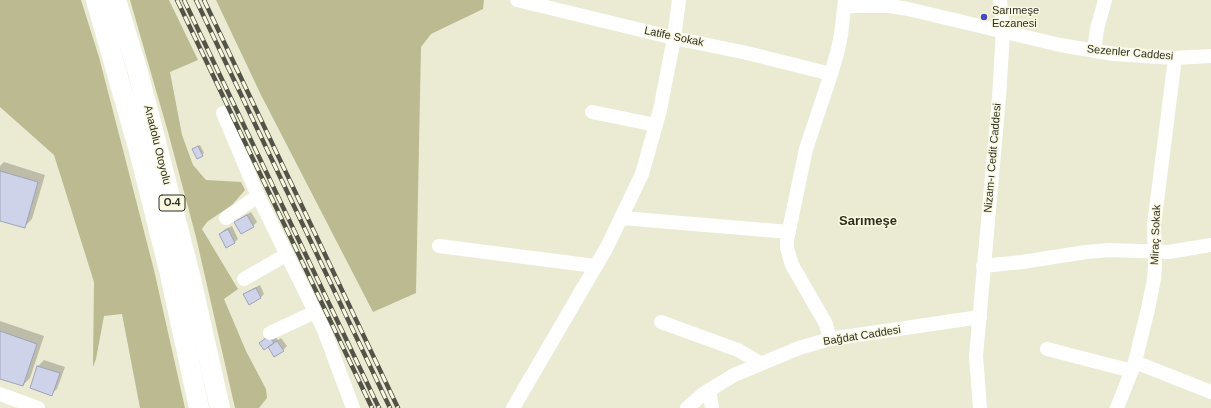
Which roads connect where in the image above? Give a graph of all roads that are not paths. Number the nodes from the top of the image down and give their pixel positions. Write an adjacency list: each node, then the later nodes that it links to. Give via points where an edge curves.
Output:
1 (96, 0): 41 (highway, Anadolu Otoyolu / O-4, via 139,151 169,270)
2 (116, 0): 42 (highway, Anadolu Otoyolu / O-4, via 138,72)
3 (517, 0): 10 (street, Latife Sokak)
4 (679, 0): 10 (street)
5 (1000, 0): 9 (street, Nizam-ı Cedit Caddesi)
6 (1105, 0): 11 (street)
7 (845, 3): 8 (street, Sezenler Caddesi); 14 (street)
8 (916, 5): 9 (street, Sezenler Caddesi)
9 (1003, 32): 11 (street, Sezenler Caddesi); 27 (street, Nizam-ı Cedit Caddesi)
10 (674, 38): 14 (street, Latife Sokak); 17 (street)
11 (1094, 51): 13 (street, Sezenler Caddesi)
12 (1211, 56): 13 (street, Sezenler Caddesi)
13 (1175, 58): 24 (street, Miraç Sokak, via 1154,225)
14 (832, 74): 21 (street, via 806,148)
15 (592, 112): 17 (street)
16 (223, 113): 18 (street)
17 (656, 125): 20 (street, via 642,174)
18 (258, 196): 19 (street); 25 (street)
19 (226, 218)
20 (622, 218): 21 (street); 26 (street)
21 (789, 232): 33 (street, via 787,248 792,265 824,319)
22 (1211, 245): 24 (street)
23 (439, 246): 26 (street)
24 (1154, 252): 27 (street, via 1110,250); 36 (street, Miraç Sokak, via 1151,294)
25 (286, 255): 28 (street); 29 (street)
26 (595, 266): 44 (street)
27 (983, 266): 30 (street, Nizam-ı Cedit Caddesi)
28 (244, 279)
29 (315, 312): 32 (street); 43 (street)
30 (980, 317): 33 (street, Bağdat Caddesi); 47 (street, Nizam-ı Cedit Caddesi, via 976,356)
31 (661, 322): 35 (street, via 738,350)
32 (270, 333)
33 (830, 339): 35 (street, Bağdat Caddesi)
34 (1047, 349): 36 (street)
35 (760, 363): 37 (street, Bağdat Caddesi)
36 (1134, 366): 38 (street); 48 (street, Miraç Sokak)
37 (709, 390): 45 (street, Bağdat Caddesi); 46 (street)
38 (1211, 392)
39 (0, 394): 40 (street)
40 (38, 408)
41 (199, 408)
42 (220, 408)
43 (353, 408)
44 (513, 408)
45 (687, 408)
46 (712, 408)
47 (980, 408)
48 (1117, 408)

